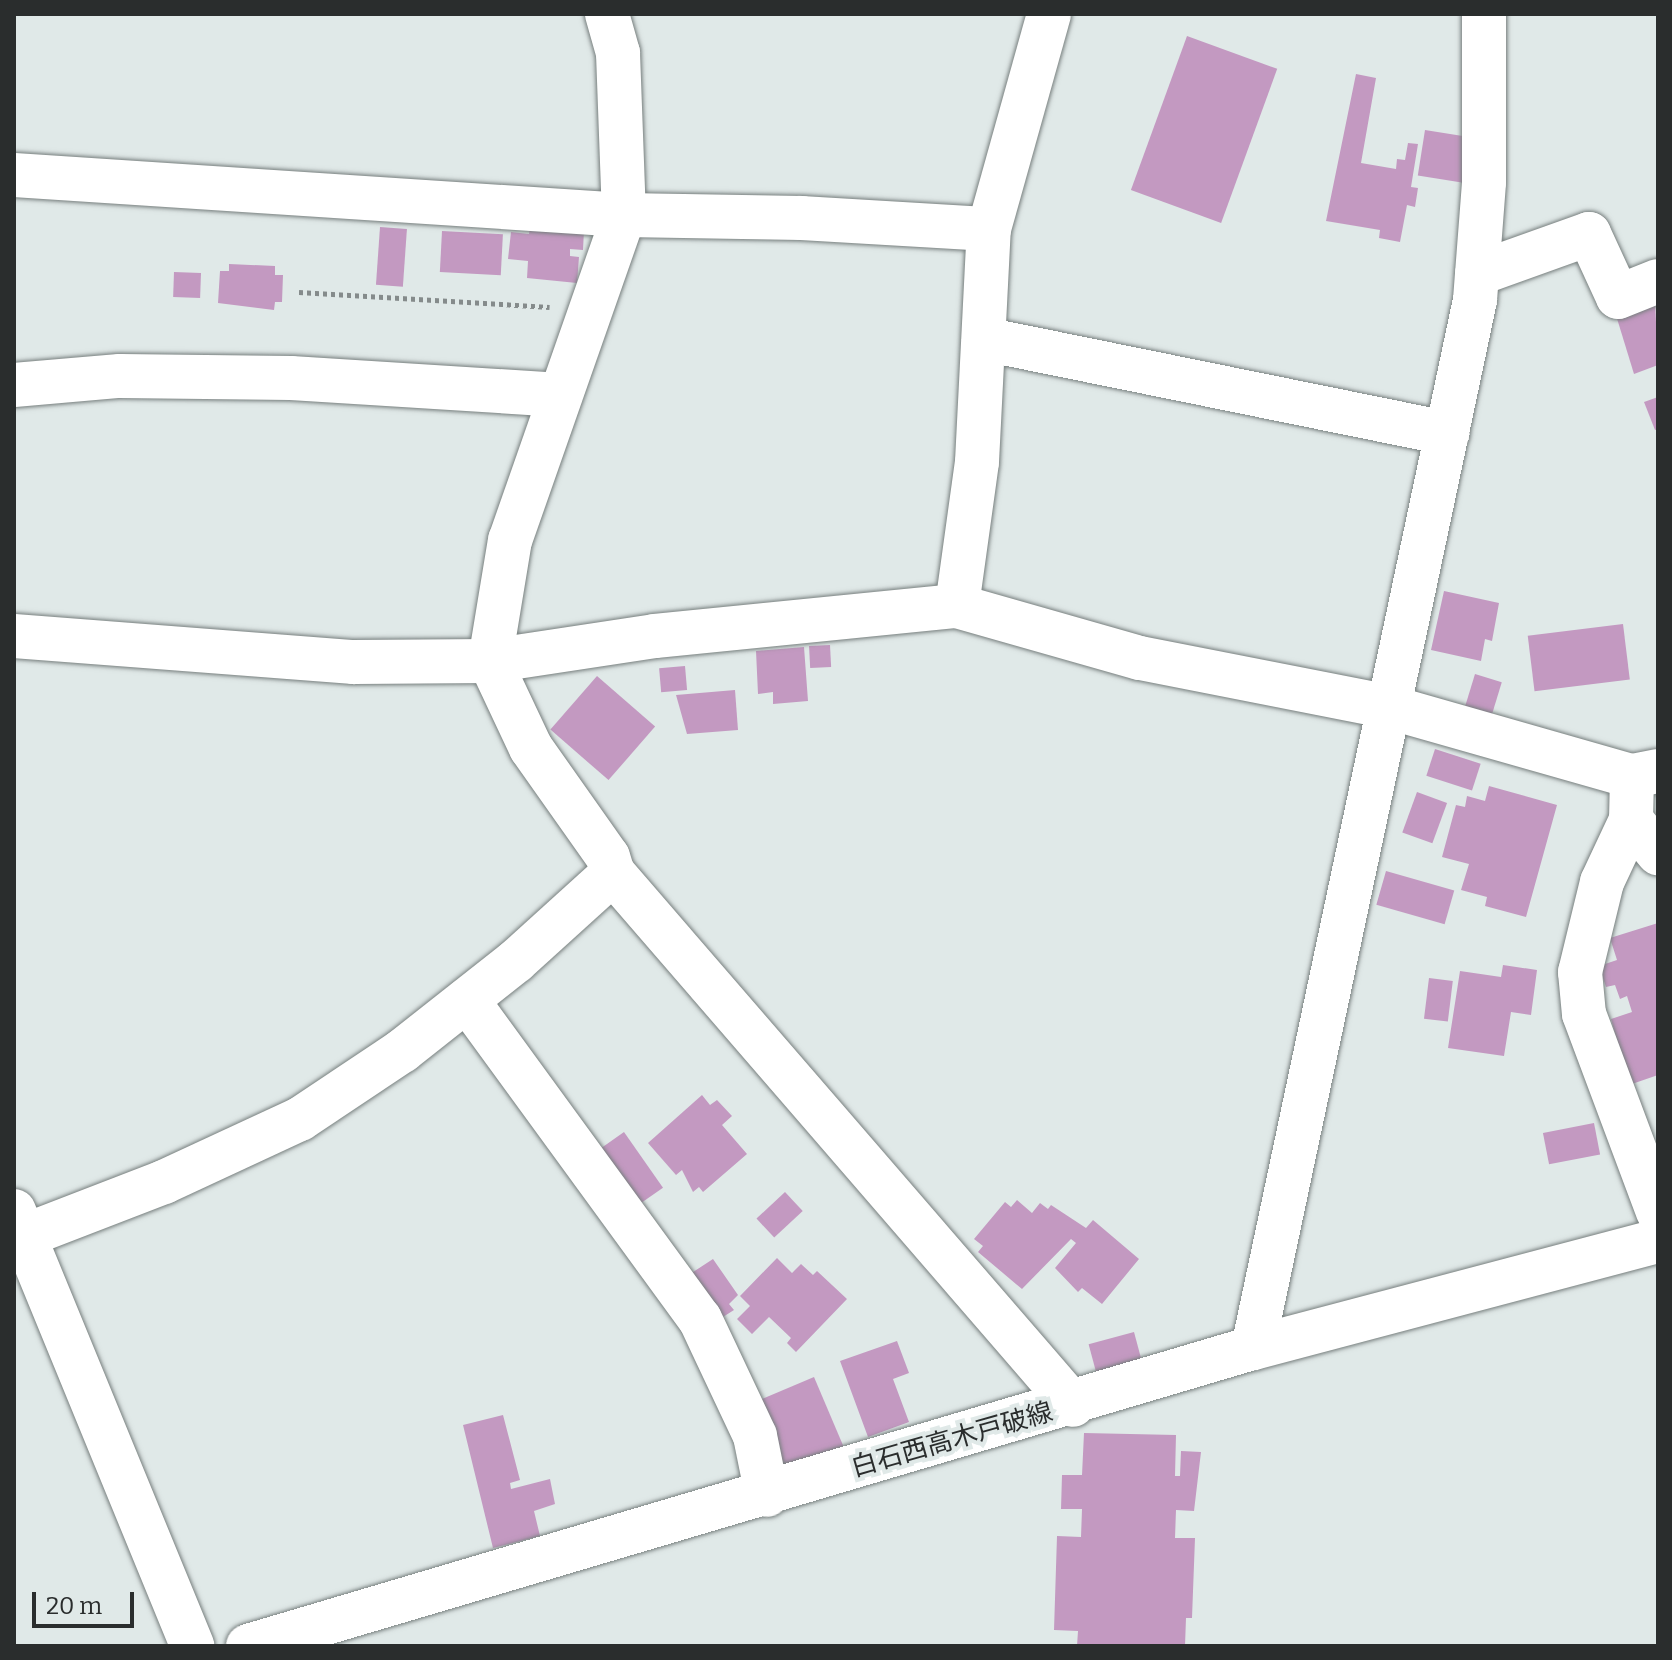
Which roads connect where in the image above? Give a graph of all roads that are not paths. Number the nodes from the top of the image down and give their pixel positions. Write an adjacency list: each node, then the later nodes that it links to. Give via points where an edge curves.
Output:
1 (607, 14): 5 (street, via 618,53)
2 (1049, 14): 6 (street)
3 (1484, 14): 7 (street, via 1484,182)
4 (14, 175): 5 (street)
5 (624, 215): 6 (street); 11 (street)
6 (989, 229): 9 (street)
7 (1477, 274): 8 (street, via 1589,234 1618,297); 12 (street)
8 (1658, 281)
9 (984, 339): 12 (street); 13 (street, via 977,462)
10 (14, 385): 11 (street, via 120,376 291,378)
11 (560, 395): 15 (street, via 510,540)
12 (1448, 433): 16 (street)
13 (957, 606): 15 (street, via 655,636); 16 (street, via 1140,658)
14 (14, 636): 15 (street, via 354,662)
15 (490, 661): 19 (street, via 531,748 608,857)
16 (1389, 707): 17 (street); 24 (street)
17 (1645, 774): 18 (street)
18 (1644, 837): 21 (street, via 1602,882 1580,972 1584,1014)
19 (613, 873): 20 (street); 25 (street)
20 (467, 1000): 22 (street, via 300,1119); 26 (street, via 700,1319 755,1436)
21 (1658, 1212)
22 (21, 1241): 27 (street)
23 (1658, 1241): 24 (street, 白石西高木戸破線)
24 (1253, 1348): 25 (street, 白石西高木戸破線)
25 (1073, 1405): 26 (street, 白石西高木戸破線)
26 (767, 1495): 28 (street, 白石西高木戸破線)
27 (192, 1646)
28 (248, 1646)

